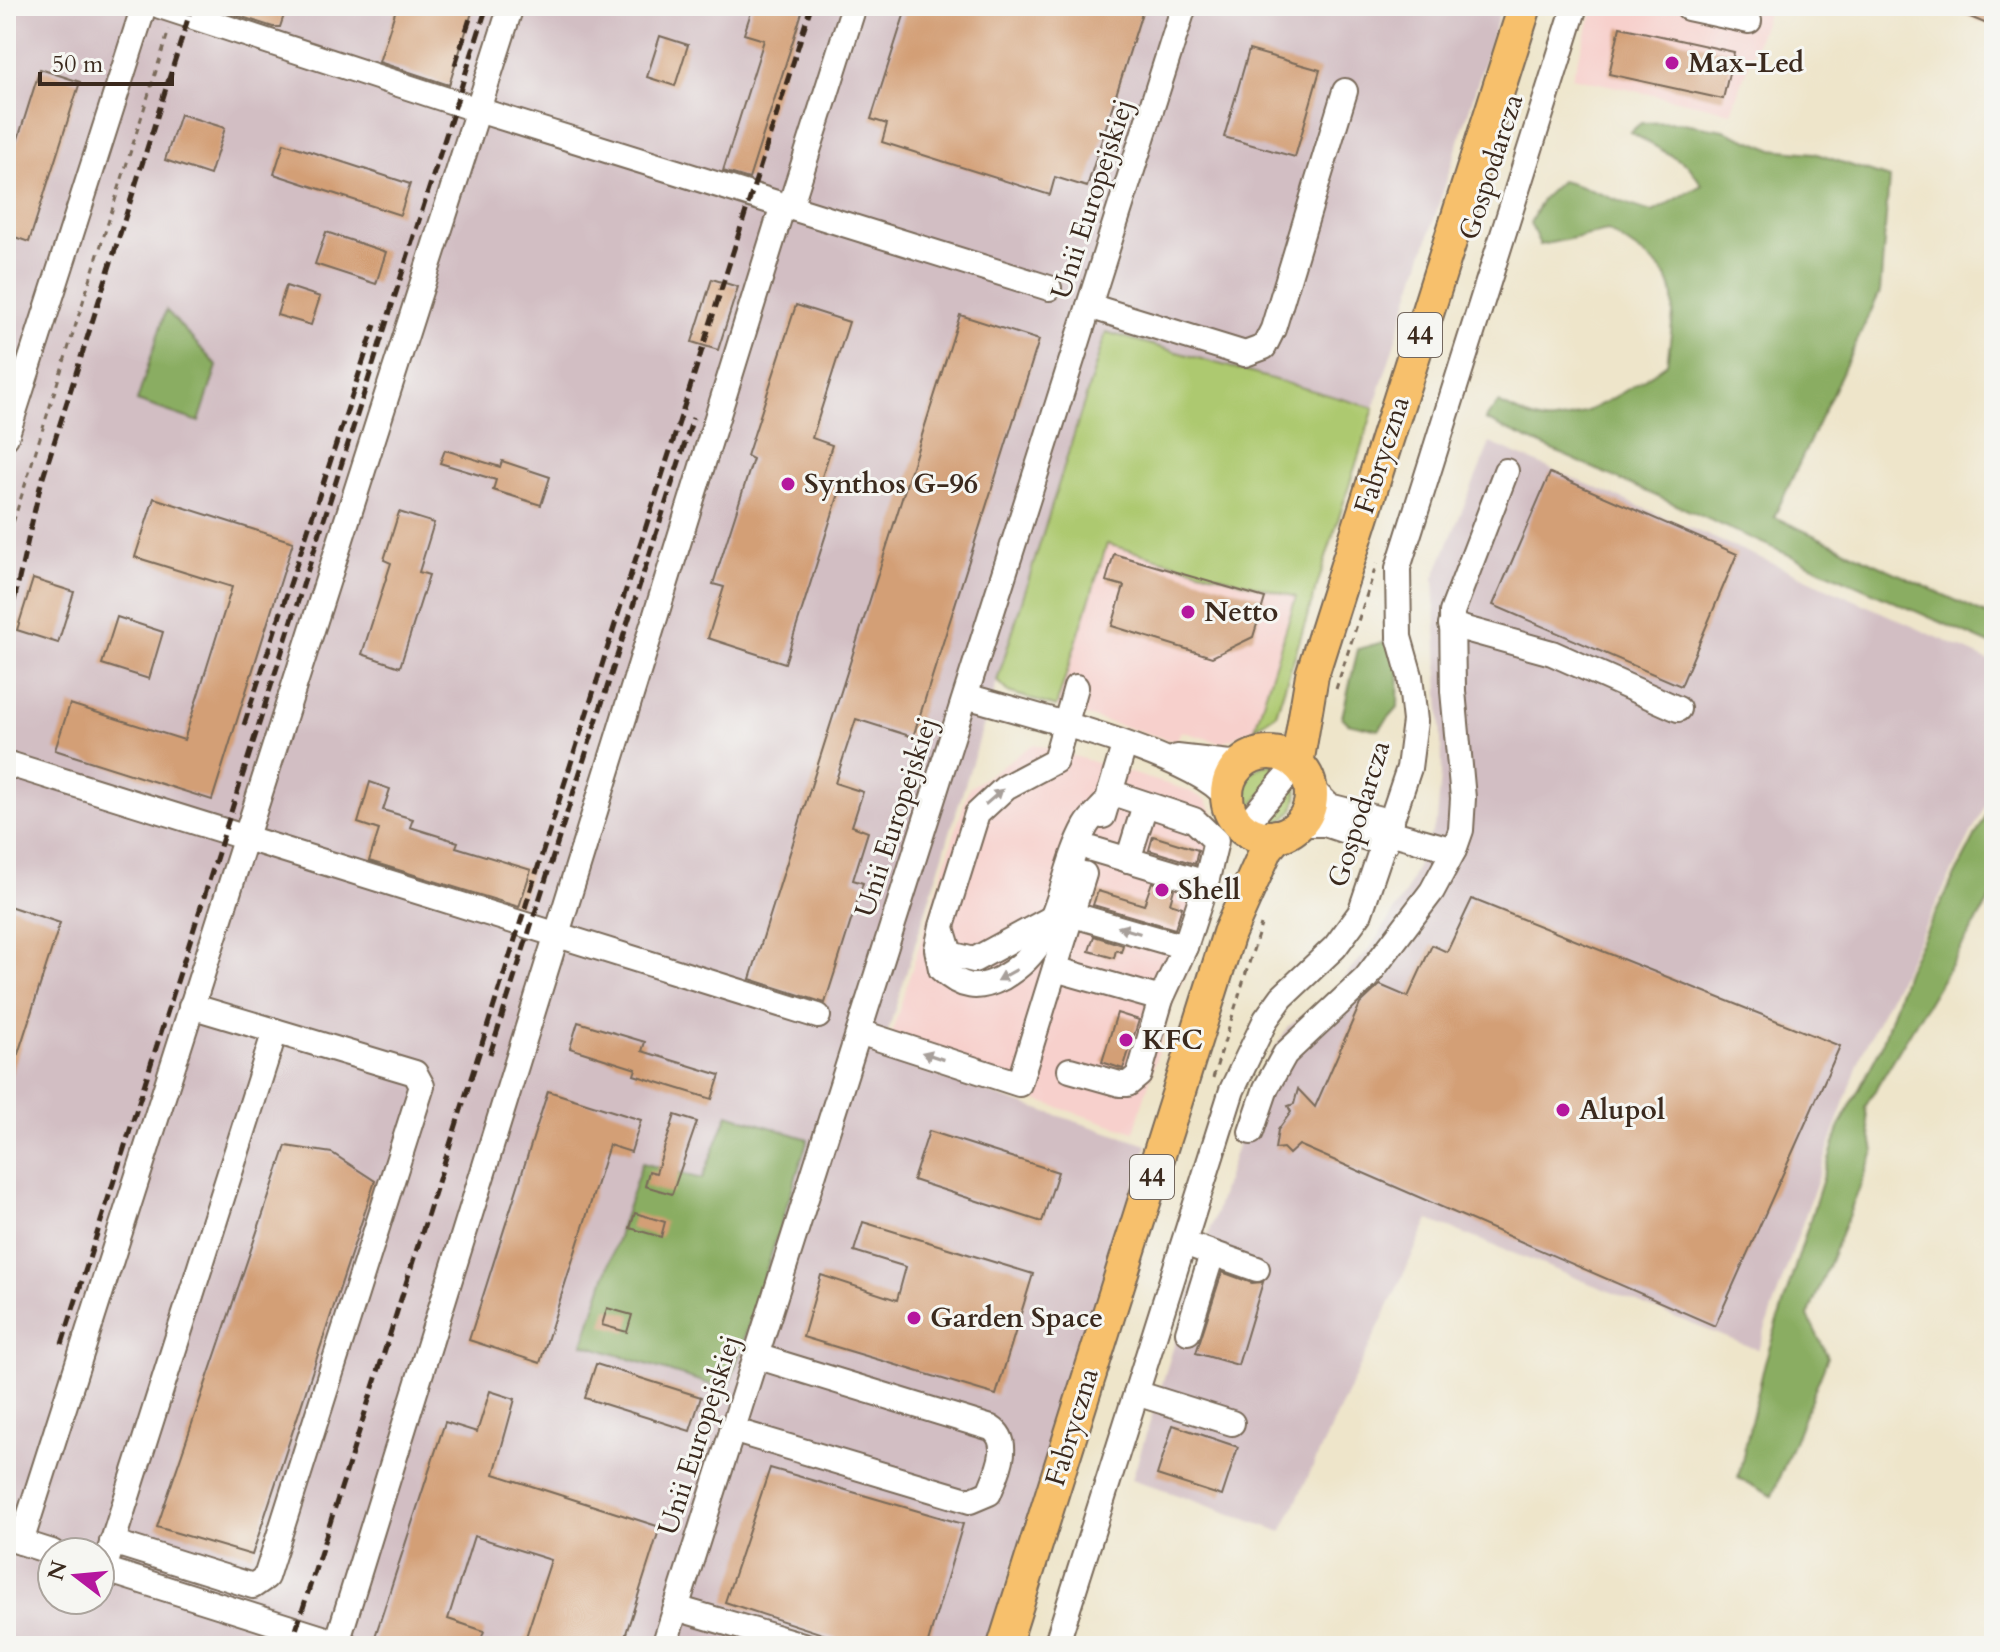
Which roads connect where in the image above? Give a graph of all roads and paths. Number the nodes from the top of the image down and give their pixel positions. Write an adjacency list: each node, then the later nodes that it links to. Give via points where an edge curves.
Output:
1 (144, 6): 15 (street)
2 (511, 6): 11 (street)
3 (854, 6): 12 (street)
4 (1184, 6): 14 (street, Unii Europejskiej)
5 (1525, 6): 26 (main road, Fabryczna / 44)
6 (1575, 6): 32 (street, Gospodarcza, via 1398,568 1399,637 1415,721 1409,768)
7 (1684, 7): 9 (street)
8 (168, 8): 11 (street); 17 (path)
9 (1749, 21)
10 (1345, 91): 14 (street, via 1264,347 1245,354)
11 (478, 110): 12 (street); 33 (street)
12 (787, 206): 13 (street); 40 (street)
13 (1049, 288)
14 (1089, 306): 20 (street, Unii Europejskiej)
15 (6, 437)
16 (1506, 471): 18 (street)
17 (6, 545)
18 (1451, 625): 21 (street, via 1552,653); 35 (street, via 1463,798)
19 (1076, 687): 22 (street)
20 (966, 696): 22 (street); 47 (street, Unii Europejskiej)
21 (1678, 709)
22 (1064, 727): 23 (street); 38 (street, one-way to 22, via 1021,967 989,985 976,988 951,979 941,969 937,949 942,926 977,814 1006,787 1055,761)
23 (1124, 746): 24 (street); 27 (street)
24 (1150, 753): 26 (street); 28 (street, via 1211,781)
25 (6, 763): 33 (street)
26 (1281, 766): 28 (main road, 44, via 1231,777); 30 (street); 31 (main road, 44, via 1309,807); 32 (street, via 1329,806)
27 (1108, 797): 29 (street); 34 (street); 38 (street, via 1083,832)
28 (1227, 798): 30 (main road, 44)
29 (1145, 805): 36 (street); 37 (street, via 1194,820 1212,834 1215,852)
30 (1243, 828): 31 (main road, via 1258,836); 39 (main road, Fabryczna / 44, via 1244,861)
31 (1288, 830): 32 (street, via 1325,824); 39 (main road, Fabryczna / 44, via 1263,857)
32 (1388, 833): 35 (street); 50 (street, Gospodarcza, via 1360,913 1335,947 1282,997 1251,1046)
33 (244, 839): 40 (street); 44 (street)
34 (1092, 849): 36 (street); 38 (street)
35 (1454, 850): 49 (street, via 1432,891 1366,978 1285,1054)
36 (1128, 860): 37 (street)
37 (1206, 883): 41 (street)
38 (1063, 914): 41 (street, one-way to 38); 42 (street)
39 (1229, 933): 67 (main road, Fabryczna / 44)
40 (556, 937): 45 (street); 64 (street)
41 (1185, 947): 43 (street)
42 (1055, 969): 43 (street); 47 (street, one-way to 47, via 1019,1084)
43 (1161, 999): 48 (street, via 1134,1081 1120,1084)
44 (191, 1006): 46 (street); 59 (street)
45 (818, 1016)
46 (275, 1031): 58 (street); 60 (street, via 415,1073 422,1086 266,1577 253,1586)
47 (859, 1032): 54 (street, Unii Europejskiej)
48 (1070, 1070)
49 (1251, 1132)
50 (1184, 1244): 51 (street); 55 (street, Gospodarcza)
51 (1212, 1254): 52 (street); 53 (street)
52 (1257, 1269)
53 (1188, 1332)
54 (756, 1356): 57 (street, Unii Europejskiej); 57 (street, via 991,1428 1004,1443 993,1481 989,1493 970,1501)
55 (1136, 1393): 56 (street); 68 (street, Gospodarcza)
56 (1232, 1423)
57 (732, 1430): 63 (street, Unii Europejskiej)
58 (114, 1536)
59 (13, 1540): 61 (street)
60 (116, 1543)
61 (36, 1547)
62 (116, 1573): 64 (street)
63 (676, 1608): 65 (street, Unii Europejskiej); 66 (street)
64 (342, 1644)
65 (664, 1646)
66 (806, 1646)
67 (1004, 1646)
68 (1056, 1646)

